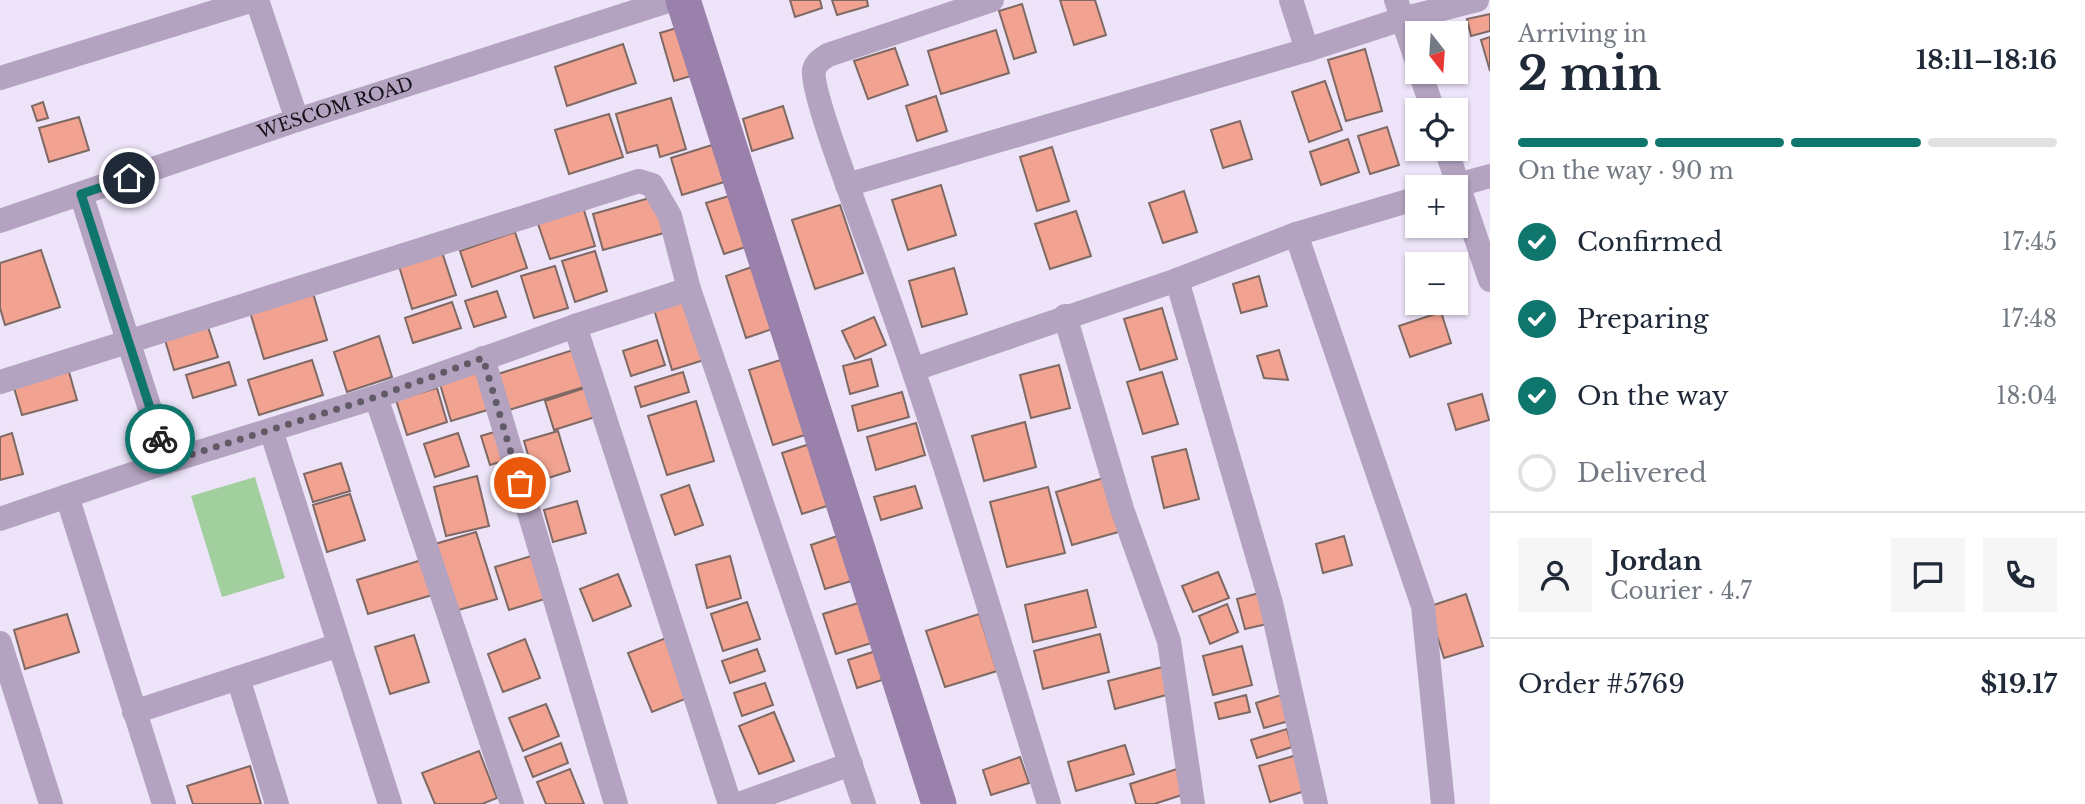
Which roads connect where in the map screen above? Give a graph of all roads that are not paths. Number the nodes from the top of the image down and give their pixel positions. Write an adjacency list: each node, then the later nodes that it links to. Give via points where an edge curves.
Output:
1 (255, 0): 10 (street); 11 (street)
2 (671, 0): 11 (street, WESCOM ROAD)
3 (683, 0): 48 (street)
4 (992, 0): 14 (street, via 817,62 814,80)
5 (1291, 0): 9 (street)
6 (1477, 0): 7 (street)
7 (1399, 10): 8 (street); 9 (street)
8 (1405, 27)
9 (1307, 50): 14 (street)
10 (0, 78)
11 (297, 120): 15 (street, WESCOM ROAD)
12 (1490, 176): 13 (street)
13 (1468, 182)
14 (847, 185): 27 (street)
15 (81, 194): 17 (street, WESCOM ROAD); 25 (street)
16 (1405, 202): 19 (street)
17 (0, 221)
18 (1468, 223): 21 (street)
19 (1296, 234): 20 (street); 52 (street, via 1423,607)
20 (1177, 280): 23 (street); 51 (street, via 1271,603)
21 (1490, 280)
22 (689, 289): 24 (street); 25 (street, via 670,216 652,186 639,181); 38 (street)
23 (1065, 316): 27 (street); 50 (street, via 1122,509 1169,641)
24 (575, 326): 26 (street); 45 (street)
25 (130, 341): 28 (street); 31 (street)
26 (483, 358): 29 (street); 44 (street)
27 (915, 369): 49 (street)
28 (0, 382)
29 (376, 397): 30 (street); 43 (street)
30 (271, 430): 31 (street); 35 (street)
31 (167, 462): 32 (street)
32 (67, 496): 33 (street); 37 (street)
33 (0, 519)
34 (0, 643): 39 (street)
35 (339, 645): 36 (street); 42 (street)
36 (238, 678): 37 (street); 41 (street)
37 (134, 712): 40 (street)
38 (850, 764): 46 (street); 47 (street)
39 (51, 804)
40 (164, 804)
41 (277, 804)
42 (390, 804)
43 (512, 804)
44 (616, 804)
45 (730, 804)
46 (739, 804)
47 (864, 804)
48 (939, 804)
49 (1049, 804)
50 (1193, 804)
51 (1317, 804)
52 (1443, 804)

